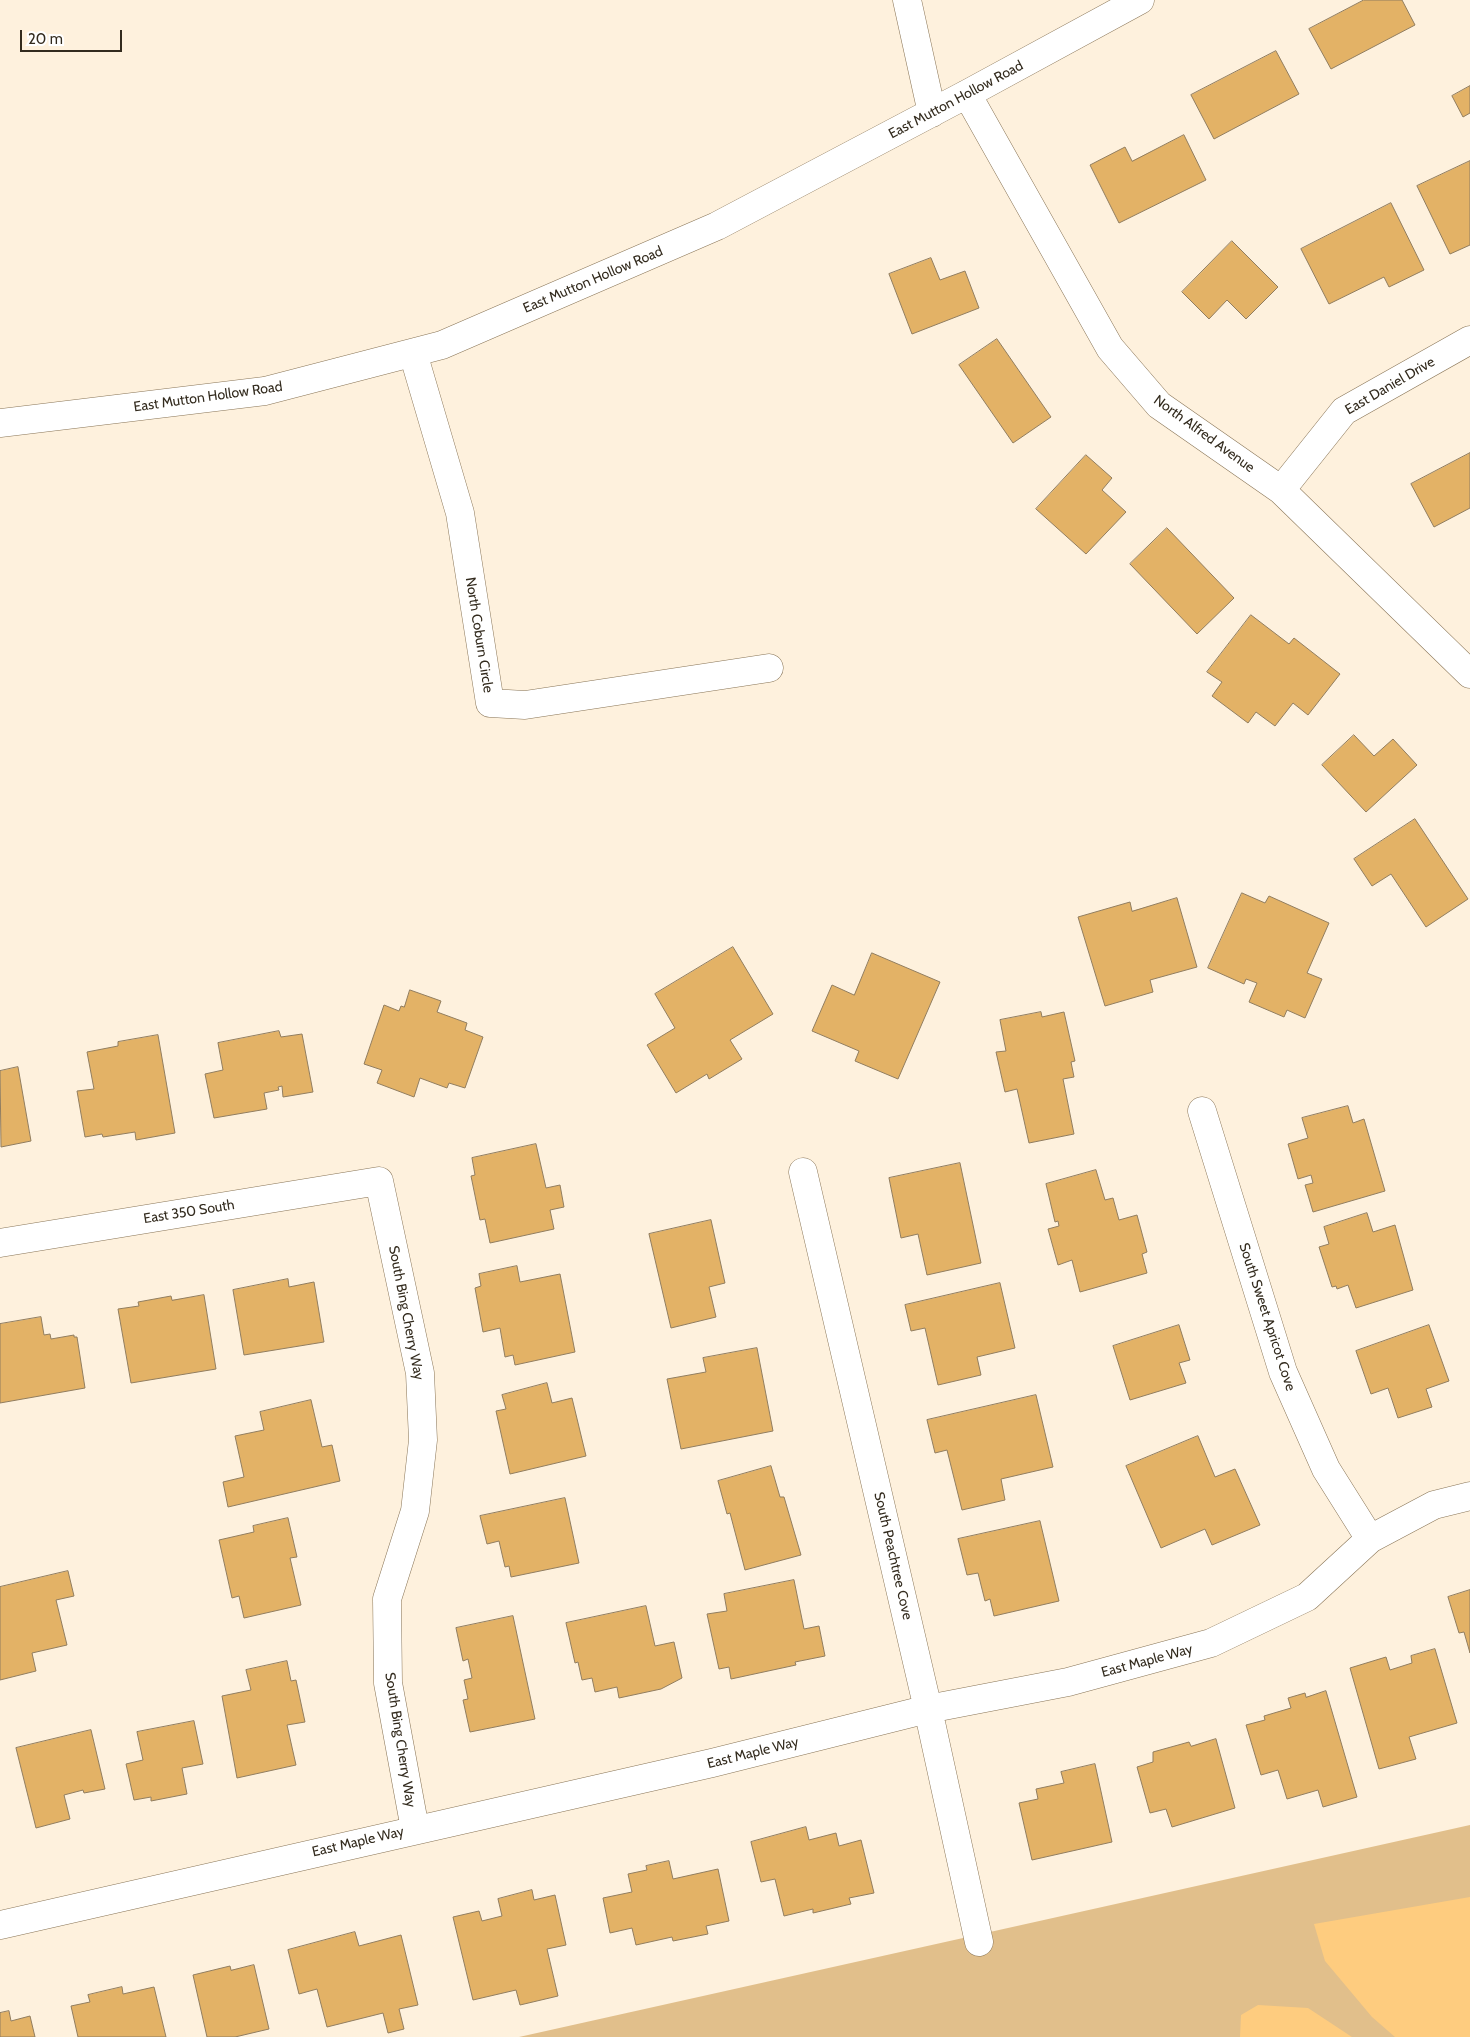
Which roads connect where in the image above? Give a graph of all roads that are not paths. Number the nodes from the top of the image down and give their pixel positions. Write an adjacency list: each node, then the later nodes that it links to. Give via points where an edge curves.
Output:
1 (907, 0): 4 (street)
2 (1140, 0): 3 (street, East Mutton Hollow Road)
3 (967, 94): 4 (street, East Mutton Hollow Road); 8 (street, North Alfred Avenue, via 1110,348 1159,405)
4 (932, 113): 6 (street, East Mutton Hollow Road, via 717,226 442,345)
5 (1470, 340): 8 (street, East Daniel Drive, via 1344,411)
6 (413, 353): 7 (street, East Mutton Hollow Road, via 265,391); 9 (street, North Coburn Circle, via 460,513 490,703 526,705)
7 (0, 422)
8 (1281, 490): 10 (street, North Alfred Avenue)
9 (769, 668)
10 (1470, 674)
11 (1202, 1111): 16 (street, South Sweet Apricot Cove, via 1283,1372 1326,1469)
12 (804, 1172): 17 (street, South Peachtree Cove)
13 (379, 1180): 14 (street, East 350 South); 18 (street, South Bing Cherry Way, via 420,1373 423,1440 415,1511 387,1599 388,1683)
14 (0, 1243)
15 (1470, 1496): 16 (street, East Maple Way, via 1434,1505)
16 (1370, 1539): 17 (street, East Maple Way, via 1307,1597 1211,1643 1068,1682)
17 (928, 1709): 18 (street, East Maple Way, via 712,1763); 20 (street, South Peachtree Cove)
18 (415, 1829): 19 (street, East Maple Way)
19 (0, 1925)
20 (980, 1942)

